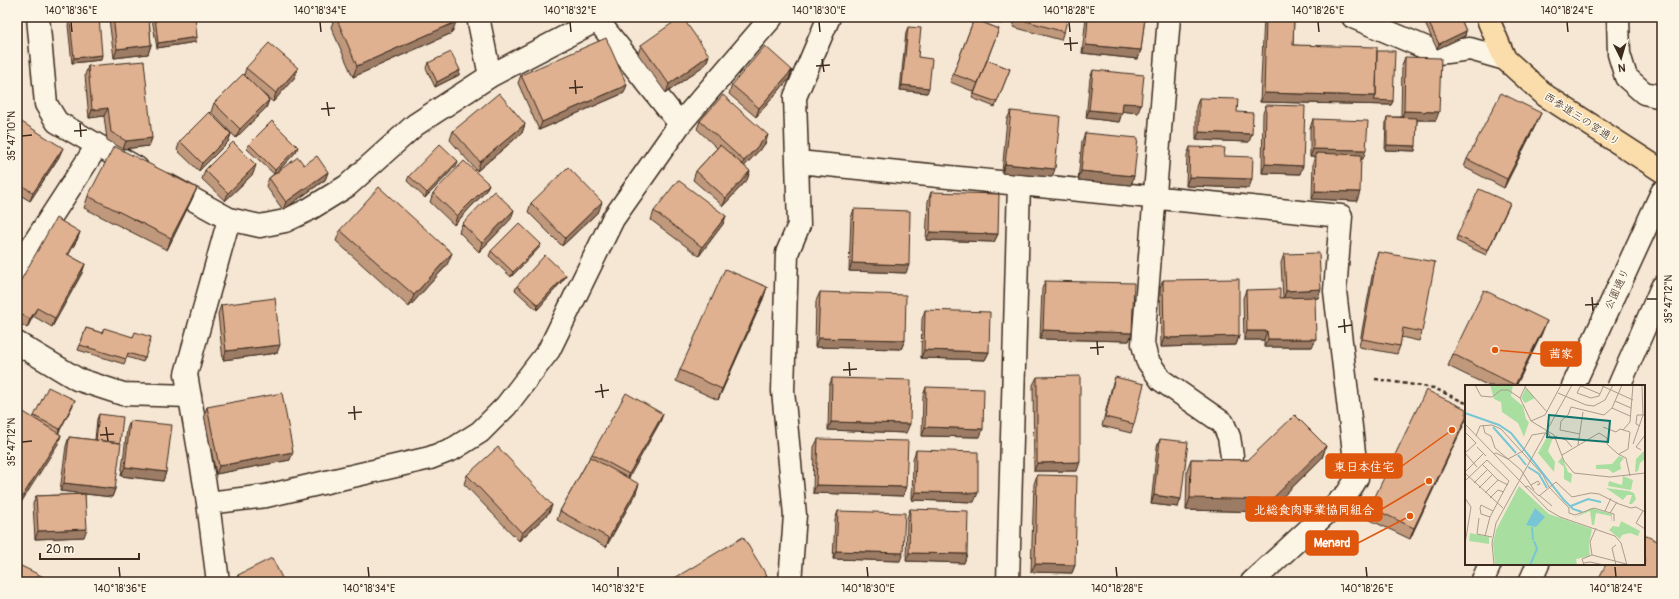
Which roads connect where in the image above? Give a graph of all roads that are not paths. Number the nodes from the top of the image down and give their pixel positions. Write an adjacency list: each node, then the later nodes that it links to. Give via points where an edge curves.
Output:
1 (38, 17): 14 (street, via 46,104 57,122)
2 (478, 17): 11 (street)
3 (772, 17): 13 (street)
4 (829, 17): 15 (street, via 794,97)
5 (1169, 17): 19 (street)
6 (1353, 17): 10 (street, via 1438,53 1470,49)
7 (1487, 17): 10 (main road, 西参道三の宮通り)
8 (1618, 17): 12 (street, via 1619,54 1626,77 1644,93)
9 (600, 19): 11 (street); 13 (street)
10 (1505, 59): 16 (main road, 西参道三の宮通り, via 1546,96)
11 (490, 76): 20 (street, via 415,125 347,186 308,210 285,221 260,226)
12 (1662, 97)
13 (680, 124): 28 (street, via 614,219 549,350 506,406 480,432 453,449 430,458 266,496)
14 (97, 146): 20 (street); 21 (street)
15 (798, 162): 17 (street); 32 (street, via 799,224 787,253 783,391 795,515)
16 (1662, 170)
17 (1019, 184): 19 (street); 33 (street)
18 (1662, 192): 24 (street, 公園通り)
19 (1155, 198): 27 (street, via 1143,344 1147,360 1161,380 1223,423 1229,437); 34 (street, via 1341,216 1335,291 1357,478 1347,494)
20 (229, 219): 26 (street, via 186,374)
21 (17, 269)
22 (1662, 287): 25 (street)
23 (17, 343): 26 (street, via 77,379 123,394)
24 (1573, 385)
25 (1619, 385)
26 (190, 396): 28 (street)
27 (1232, 456)
28 (208, 503): 31 (street)
29 (1490, 565): 35 (street)
30 (1538, 565): 36 (street)
31 (218, 582)
32 (790, 582)
33 (1008, 582)
34 (1252, 582)
35 (1482, 582)
36 (1530, 582)

